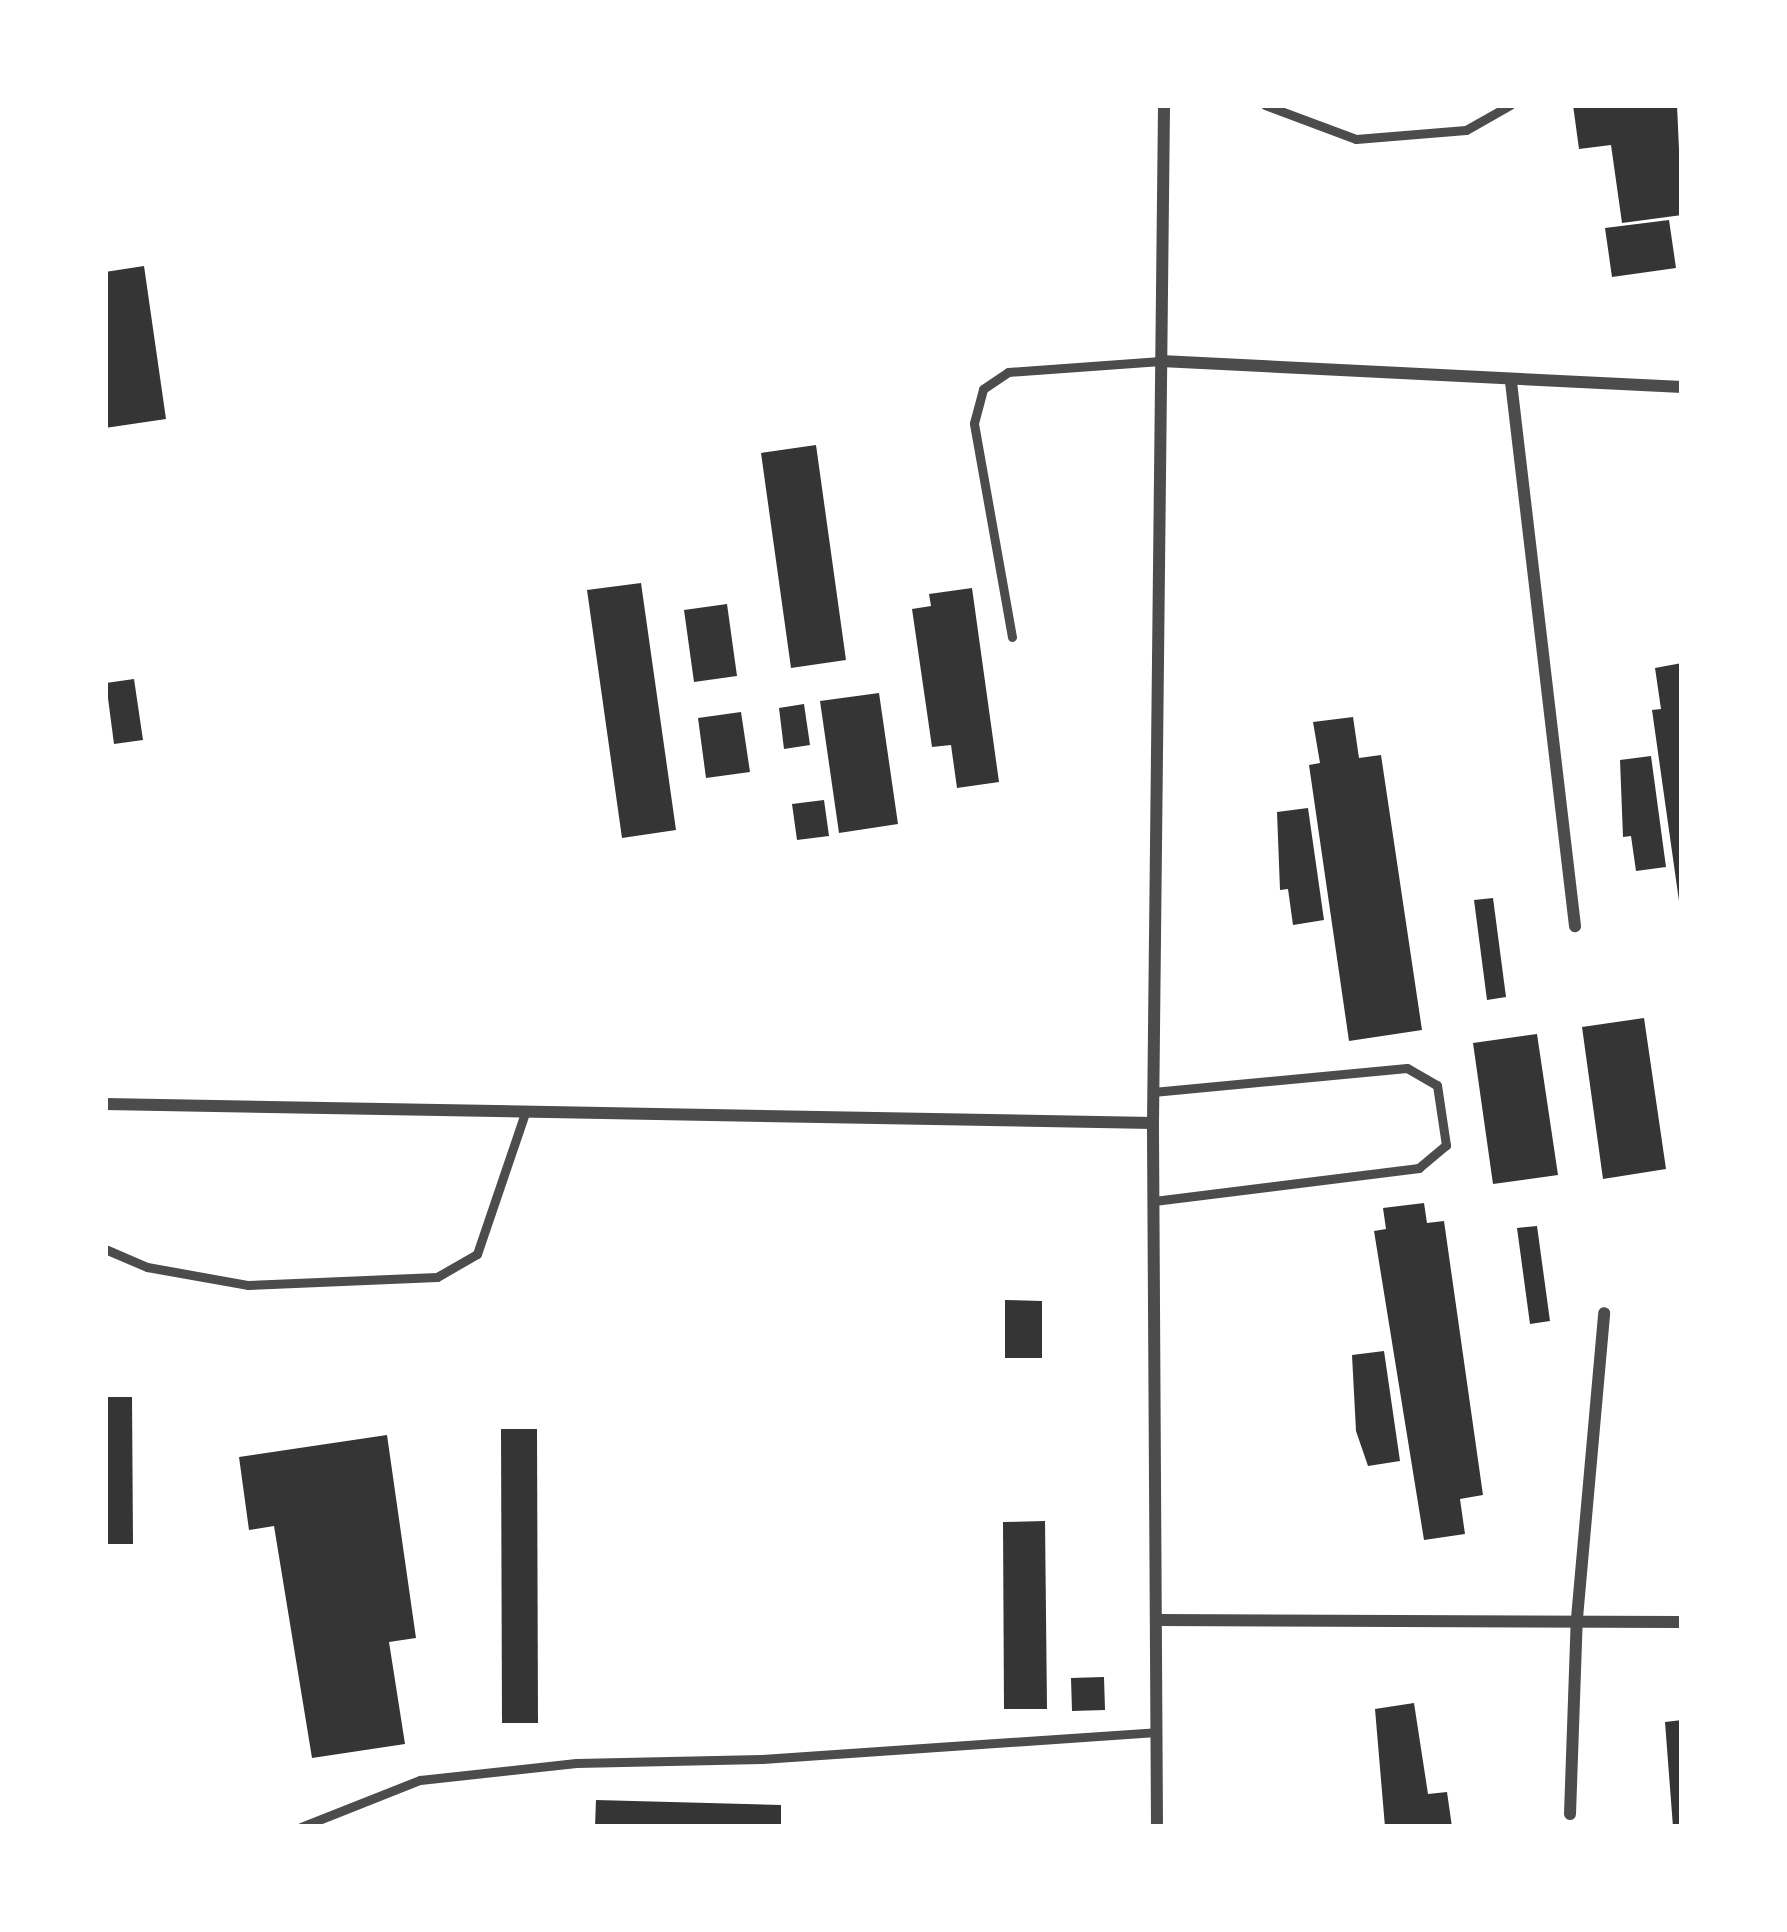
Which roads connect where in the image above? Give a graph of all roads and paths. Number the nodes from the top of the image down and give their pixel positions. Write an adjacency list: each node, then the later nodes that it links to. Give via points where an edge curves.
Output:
1 (1164, 105): 4 (street)
2 (1265, 105): 3 (lane, via 1355,139 1466,130)
3 (1510, 105)
4 (1161, 362): 5 (street); 7 (lane, via 1008,372 983,389 974,423); 9 (street)
5 (1511, 382): 6 (street); 8 (street)
6 (1682, 387)
7 (1012, 637)
8 (1575, 926)
9 (1153, 1092): 12 (street); 13 (lane, via 1407,1068 1437,1085 1446,1145 1419,1168)
10 (105, 1104): 11 (street)
11 (524, 1116): 12 (street); 14 (lane, via 477,1254 437,1277 248,1285 147,1268)
12 (1153, 1123): 13 (street)
13 (1154, 1201): 17 (street)
14 (105, 1249)
15 (1604, 1313): 16 (street)
16 (1577, 1618): 17 (street); 18 (street); 20 (street)
17 (1157, 1620): 19 (street)
18 (1682, 1622)
19 (1156, 1732): 21 (lane, via 420,1780); 22 (street)
20 (1570, 1814)
21 (301, 1827)
22 (1157, 1827)

